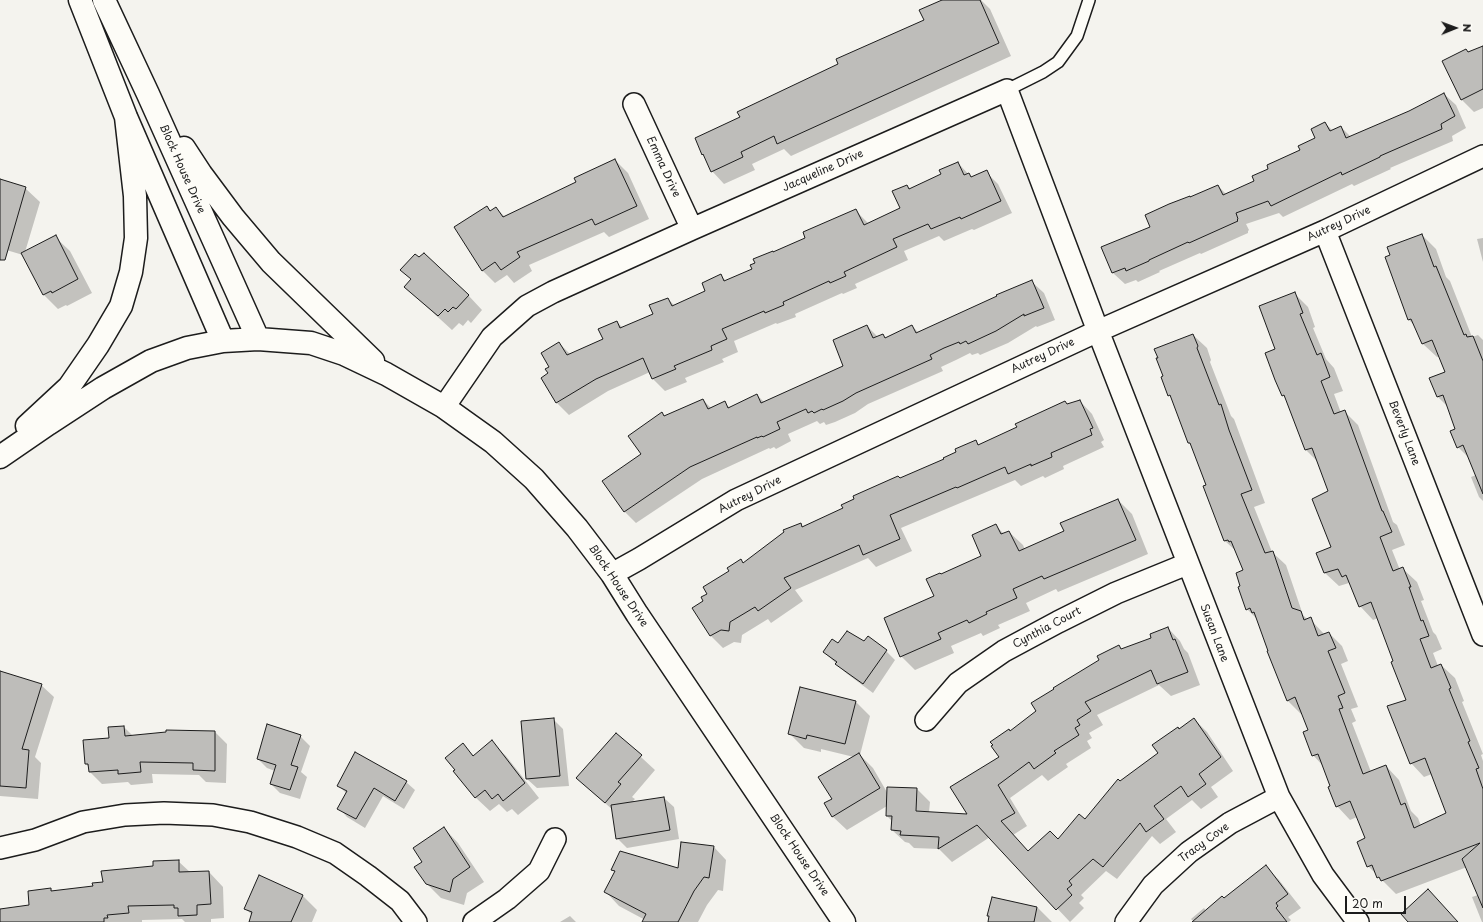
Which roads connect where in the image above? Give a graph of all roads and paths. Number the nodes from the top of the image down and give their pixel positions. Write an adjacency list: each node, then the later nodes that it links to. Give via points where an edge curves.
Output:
1 (80, 0): 7 (street)
2 (104, 0): 5 (street, Block House Drive)
3 (1089, 0): 4 (lane, via 1077,36 1058,62 1044,72)
4 (1007, 90): 9 (street, Jacqueline Drive); 11 (street)
5 (148, 94): 12 (street, Block House Drive); 14 (street, via 201,174 271,262)
6 (634, 104): 9 (street, Emma Drive)
7 (126, 117): 13 (street); 16 (street, via 135,196 136,238 131,272 121,306 69,386)
8 (1483, 156): 10 (street, Autrey Drive)
9 (692, 229): 15 (street, Jacqueline Drive, via 527,306 492,337)
10 (1325, 231): 11 (street, Autrey Drive); 20 (street, Beverly Lane)
11 (1098, 331): 18 (street, Susan Lane); 19 (street, Autrey Drive, via 736,500)
12 (258, 339): 13 (street, Block House Drive); 14 (street, Block House Drive, via 311,343 344,354)
13 (223, 341): 17 (street, Block House Drive, via 187,348 151,361 103,388)
14 (386, 374): 15 (street, Block House Drive)
15 (444, 407): 19 (street, Block House Drive, via 493,442 534,479 577,528)
16 (0, 451)
17 (0, 457)
18 (1187, 564): 21 (street, Cynthia Court, via 1116,593 1004,651 958,683); 22 (street, Susan Lane)
19 (612, 574): 27 (street, Block House Drive)
20 (1483, 635)
21 (926, 720)
22 (1279, 797): 28 (street, Tracy Cove, via 1230,823 1189,852 1153,885); 29 (street, Susan Lane, via 1323,875)
23 (555, 839): 26 (street, via 539,871 507,899)
24 (0, 848): 25 (street, via 35,840 83,822 125,815 164,812 250,822 297,837 335,853 400,901)
25 (416, 922)
26 (474, 922)
27 (844, 922)
28 (1126, 922)
29 (1358, 922)

